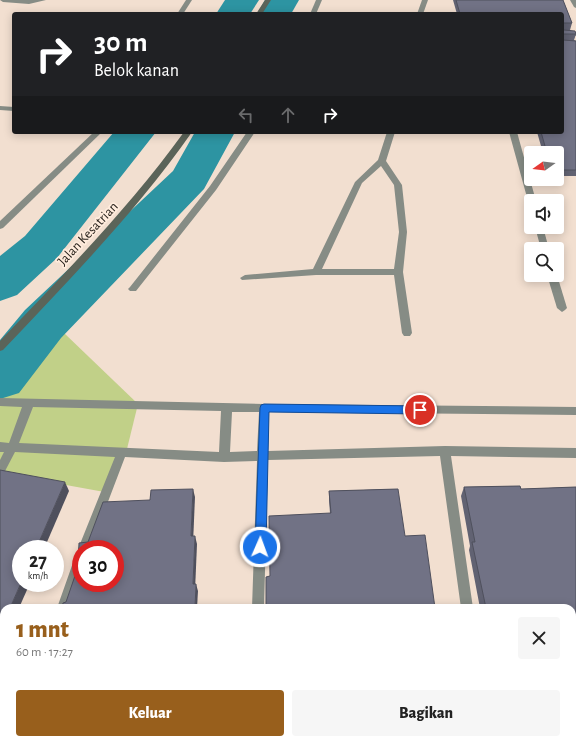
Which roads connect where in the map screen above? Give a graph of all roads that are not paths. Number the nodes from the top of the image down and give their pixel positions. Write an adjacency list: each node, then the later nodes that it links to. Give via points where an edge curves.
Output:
1 (3, 0): 2 (street)
2 (43, 0)
3 (189, 0): 7 (street)
4 (268, 0): 8 (street)
5 (319, 0): 9 (street)
6 (425, 0): 10 (street)
7 (181, 12)
8 (260, 12)
9 (314, 12)
10 (421, 12)
11 (564, 34): 12 (street)
12 (576, 34)
13 (0, 108): 14 (street)
14 (12, 109)
15 (96, 134): 22 (street)
16 (186, 134): 30 (street, Jalan Kesatrian, via 153,181 120,220)
17 (250, 134): 27 (street, via 213,188)
18 (390, 134): 20 (street)
19 (514, 134): 21 (street)
20 (382, 161): 23 (street, via 359,182); 24 (street, via 398,185 403,232)
21 (530, 194)
22 (0, 226)
23 (316, 272): 24 (street); 25 (street)
24 (398, 272): 29 (street)
25 (245, 278)
26 (554, 282): 28 (street)
27 (133, 289)
28 (562, 308)
29 (408, 333)
30 (0, 347)
31 (0, 402): 32 (street)
32 (29, 403): 33 (street); 37 (street)
33 (227, 406): 34 (street); 42 (street)
34 (264, 408): 35 (street); 41 (street)
35 (576, 411)
36 (0, 448): 37 (street)
37 (12, 448): 39 (street); 43 (street)
38 (445, 451): 40 (street); 41 (street); 48 (street)
39 (122, 452): 42 (street); 44 (street)
40 (576, 453)
41 (264, 456): 42 (street); 47 (street)
42 (224, 457)
43 (0, 470)
44 (88, 540)
45 (72, 582): 46 (street)
46 (64, 604)
47 (258, 604)
48 (465, 604)

